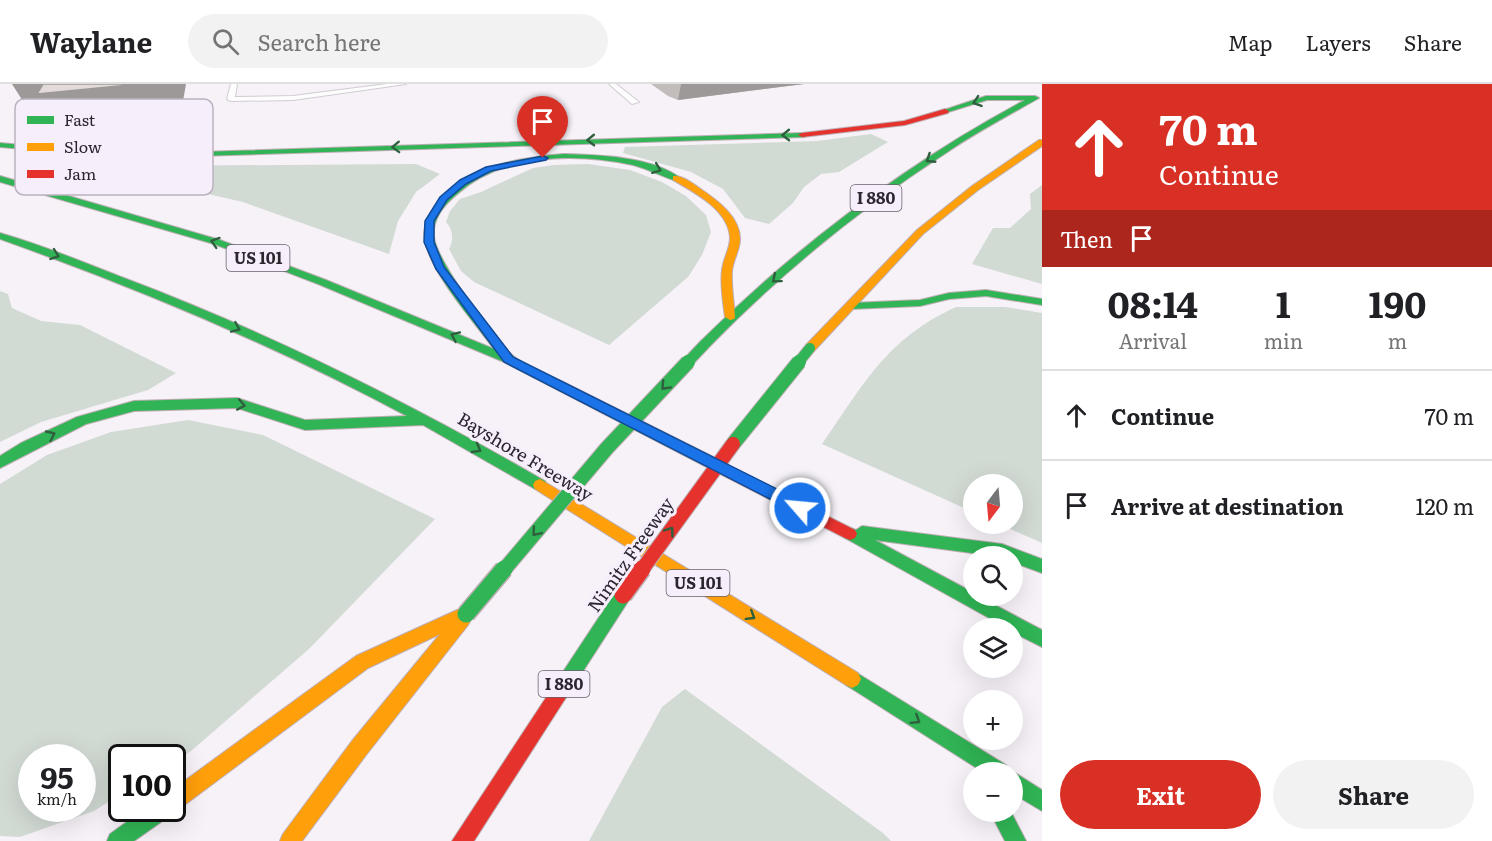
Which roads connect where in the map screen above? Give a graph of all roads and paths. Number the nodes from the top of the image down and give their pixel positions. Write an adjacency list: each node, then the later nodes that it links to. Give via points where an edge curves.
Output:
1 (234, 84): 4 (lane, via 231,99 293,98)
2 (403, 84): 4 (lane)
3 (612, 84): 6 (lane)
4 (363, 87)
5 (1038, 97): 10 (highway, one-way to 10, via 986,98 905,123 810,135); 17 (highway, I 880, one-way to 17, via 1008,111 912,171)
6 (634, 102)
7 (1042, 142): 16 (highway, I 880, via 920,232)
8 (0, 145): 9 (highway, one-way to 8)
9 (15, 146)
10 (213, 154)
11 (0, 179): 12 (highway, US 101, one-way to 11)
12 (15, 183)
13 (58, 195): 18 (highway, US 101, one-way to 13, via 217,242)
14 (0, 236): 19 (highway, Bayshore Freeway / US 101, one-way to 19, via 181,304 316,363)
15 (1042, 302): 16 (highway, via 986,293 920,303)
16 (851, 306): 33 (highway, Nimitz Freeway / I 880, one-way to 16, bridge, via 623,595 730,448 810,348)
17 (730, 317): 18 (highway, one-way to 17, via 440,267 429,242 430,221 443,198 463,182 489,169 523,161 564,156 609,158 651,166 683,180 715,201 730,221 736,241 727,269); 23 (highway, I 880, one-way to 23, bridge, via 607,448)
18 (508, 359): 21 (highway, US 101)
19 (426, 420): 20 (highway, one-way to 19, via 82,420 134,406 237,403 305,425); 25 (highway, Bayshore Freeway / US 101, one-way to 25, via 597,520)
20 (0, 463)
21 (841, 529): 22 (highway, via 1002,551); 24 (highway, US 101)
22 (1042, 566)
23 (466, 614): 29 (highway, via 362,662); 35 (highway, I 880)
24 (1042, 639)
25 (967, 751): 26 (highway); 27 (highway, Bayshore Freeway / US 101)
26 (973, 762)
27 (984, 762)
28 (1023, 789): 30 (highway)
29 (186, 792)
30 (1042, 801)
31 (144, 822): 34 (highway)
32 (1006, 822): 36 (highway)
33 (464, 839)
34 (117, 841)
35 (290, 841)
36 (1016, 841)

